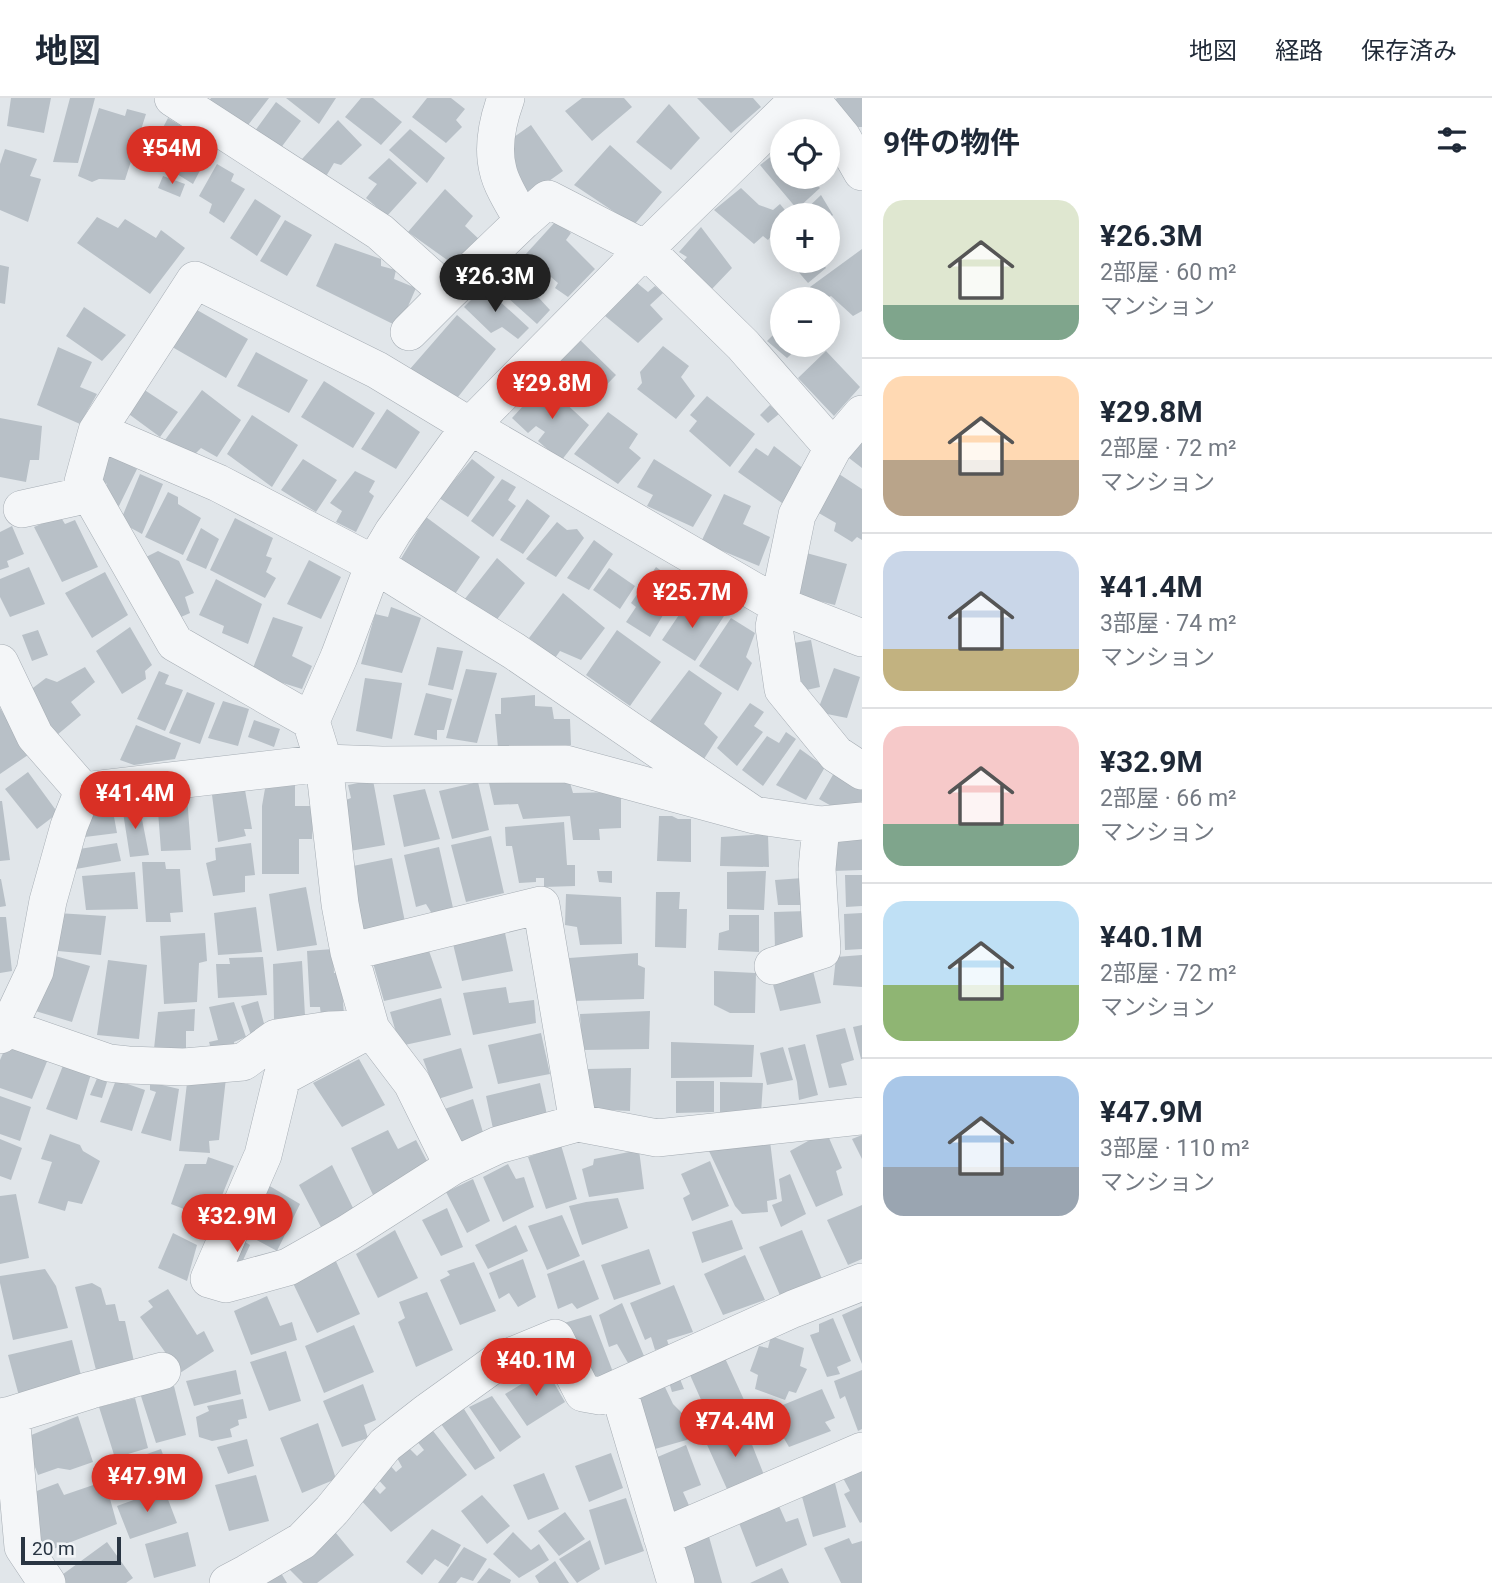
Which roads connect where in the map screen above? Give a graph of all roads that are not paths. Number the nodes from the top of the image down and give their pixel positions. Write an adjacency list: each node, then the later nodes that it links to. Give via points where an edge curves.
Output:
1 (173, 98): 8 (street, via 380,232)
2 (506, 98): 6 (street, via 496,140 498,170)
3 (800, 98): 7 (street)
4 (810, 98): 5 (street, via 842,137)
5 (862, 172)
6 (523, 221): 7 (street, via 548,199); 8 (street)
7 (645, 249): 11 (street); 13 (street, via 743,345)
8 (448, 293): 9 (street)
9 (410, 332)
10 (862, 414): 13 (street)
11 (470, 426): 12 (street, via 381,366 195,280); 16 (street); 17 (street)
12 (97, 431): 14 (street, via 83,482); 16 (street, via 218,483)
13 (833, 448): 17 (street, via 797,515)
14 (90, 495): 15 (street); 20 (street, via 175,643)
15 (22, 509)
16 (374, 564): 20 (street); 24 (street, via 514,651)
17 (778, 605): 18 (street); 22 (street, via 774,627 783,689 836,754)
18 (862, 638)
19 (0, 663): 23 (street, via 34,736)
20 (311, 721): 21 (street)
21 (324, 763): 23 (street); 24 (street, via 566,764); 27 (street)
22 (862, 771)
23 (83, 791): 30 (street, via 48,901 35,971)
24 (754, 815): 26 (street)
25 (862, 821): 26 (street)
26 (821, 825): 28 (street, via 817,869 822,950)
27 (349, 952): 29 (street); 32 (street, via 541,905)
28 (773, 966)
29 (371, 1029): 30 (street, via 276,1038 243,1062 184,1067 109,1063); 33 (street, via 412,1083); 33 (street, via 282,1077 263,1155 209,1279 226,1284 288,1267)
30 (4, 1032)
31 (862, 1116): 32 (street, via 657,1138)
32 (578, 1124): 33 (street, via 498,1145)
33 (453, 1166)
34 (862, 1282): 36 (street)
35 (162, 1371): 37 (street)
36 (618, 1388): 39 (street); 41 (street, via 600,1396 583,1393 555,1338 497,1362 385,1445 302,1541)
37 (6, 1416): 40 (street, via 23,1547)
38 (862, 1451): 39 (street)
39 (662, 1537): 42 (street)
40 (47, 1583)
41 (228, 1583)
42 (676, 1583)

